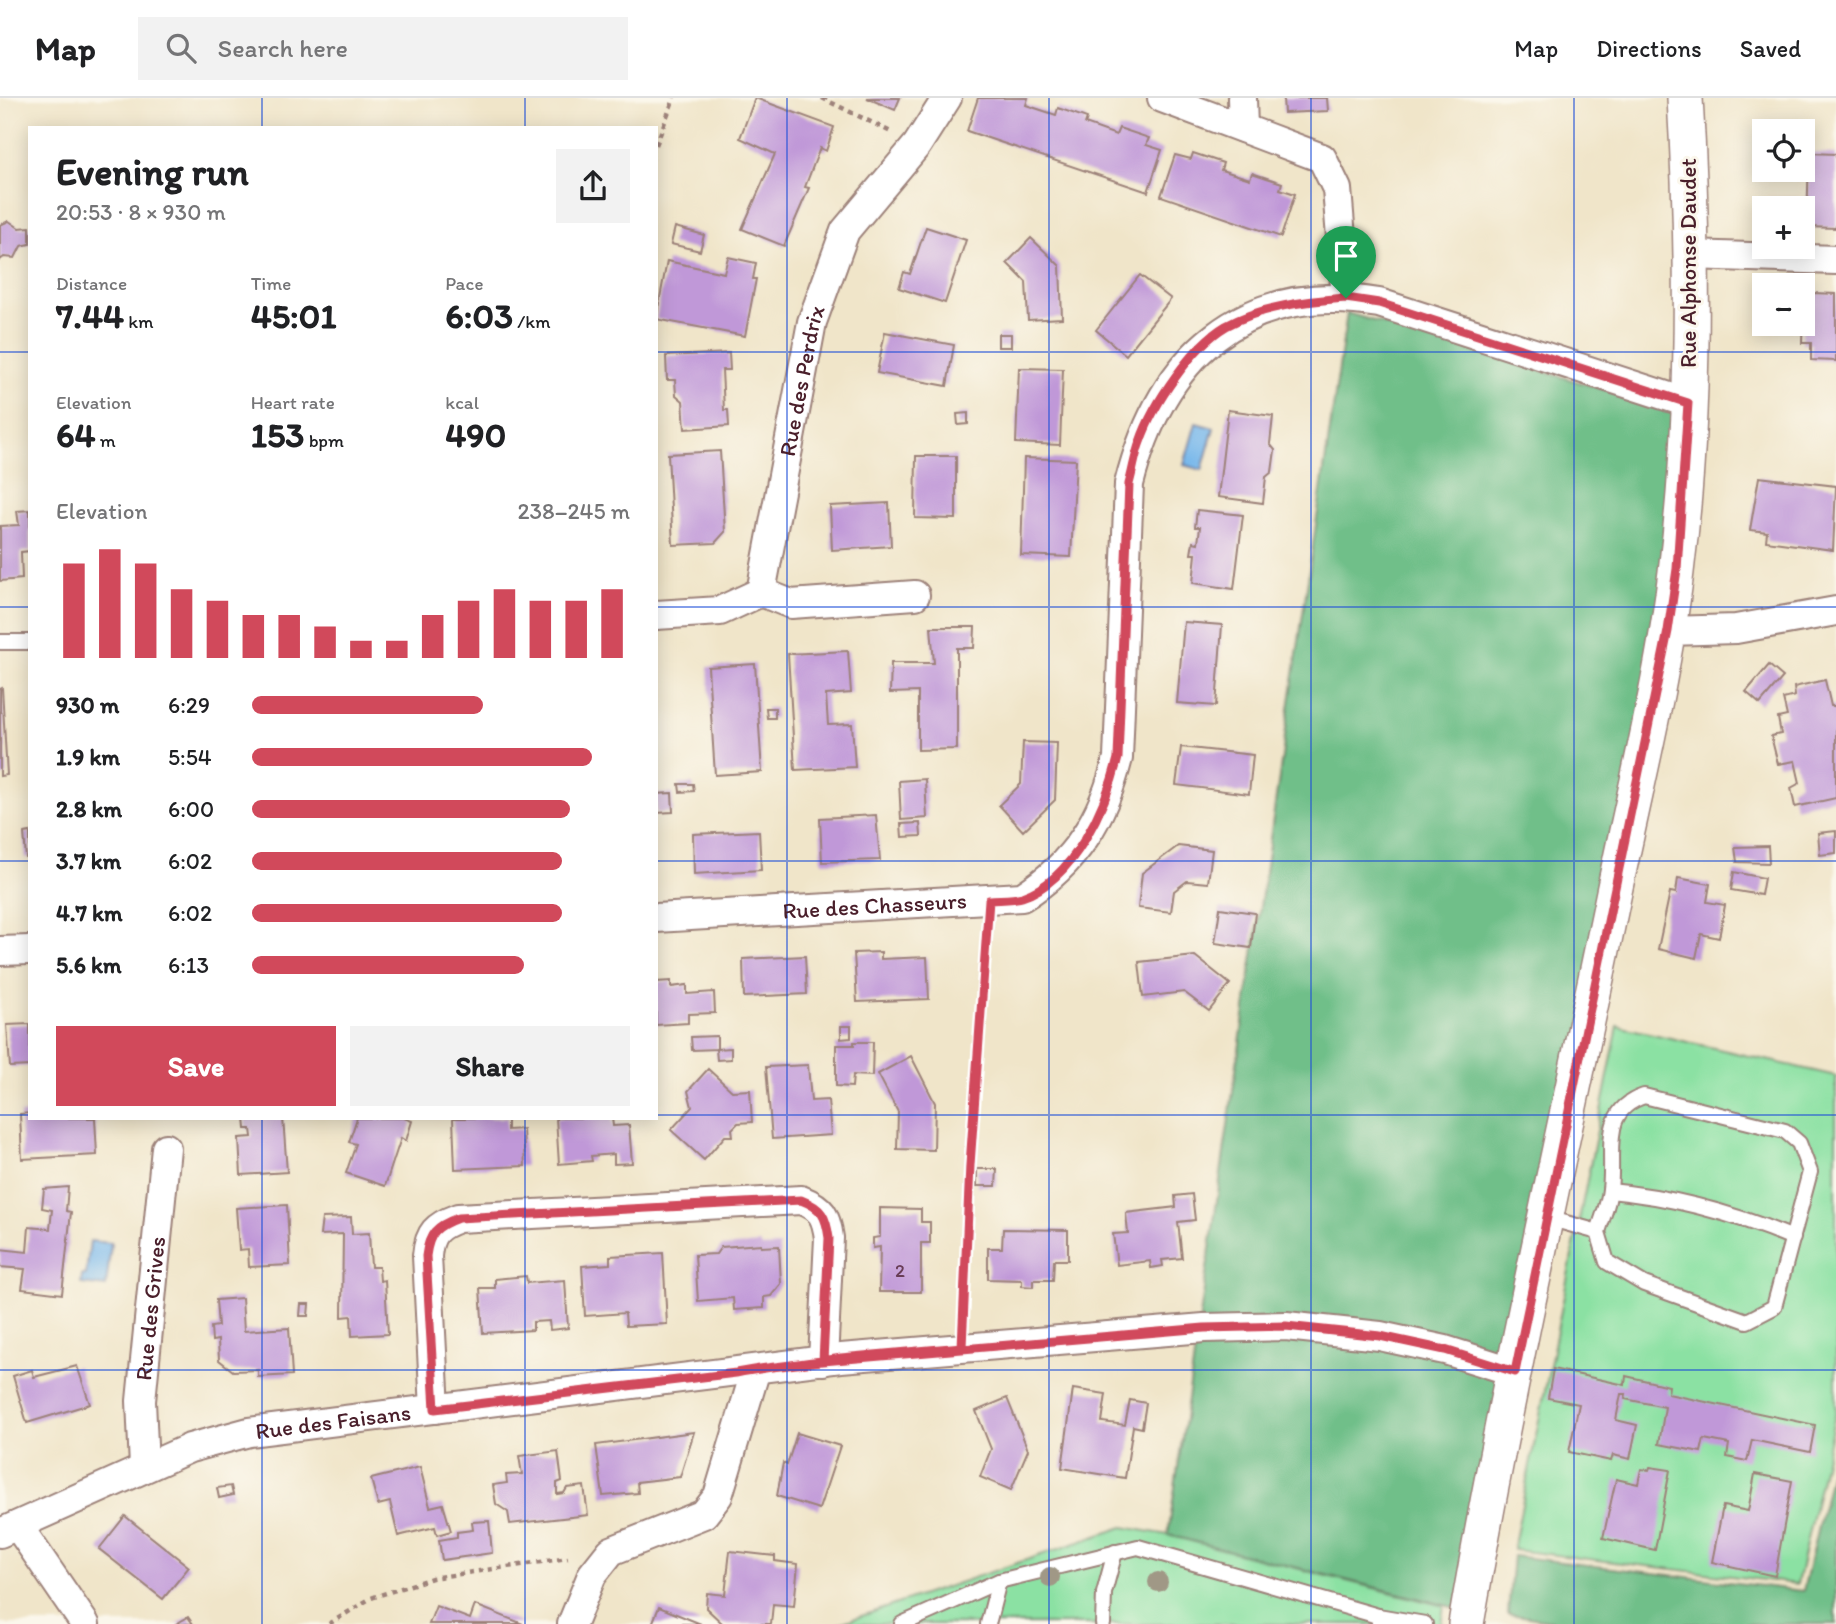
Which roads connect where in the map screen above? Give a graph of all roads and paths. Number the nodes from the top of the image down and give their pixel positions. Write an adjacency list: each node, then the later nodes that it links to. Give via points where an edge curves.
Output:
1 (674, 98): 8 (path)
2 (822, 98): 9 (path)
3 (947, 98): 9 (street, Rue des Perdrix)
4 (1162, 98): 7 (street)
5 (1242, 98): 7 (street)
6 (1685, 98): 10 (street, Rue Alphonse Daudet)
7 (1243, 128): 12 (street, via 1322,158 1337,189)
8 (658, 140)
9 (917, 145): 14 (street, Rue des Perdrix, via 845,231 812,322)
10 (1690, 255): 11 (street); 13 (street, Rue Alphonse Daudet)
11 (1836, 260)
12 (1346, 298): 13 (street, Rue des Chasseurs, via 1379,303); 21 (street, Rue des Chasseurs, via 1255,314 1224,327 1170,385 1140,440 1129,484 1118,758 1110,792 1072,858 1047,881 1022,897)
13 (1688, 403): 18 (street, Rue Alphonse Daudet, via 1677,569)
14 (761, 592): 15 (street, via 791,604); 17 (street, via 720,611)
15 (915, 595)
16 (1836, 611): 18 (street, via 1736,629)
17 (658, 615)
18 (1668, 631): 27 (street, Rue Alphonse Daudet)
19 (0, 642): 20 (lane)
20 (28, 642)
21 (989, 900): 22 (street, Rue des Chasseurs); 30 (path)
22 (658, 918)
23 (28, 950): 24 (street)
24 (0, 951)
25 (166, 1148): 35 (street, Rue des Grives, via 141,1401)
26 (1610, 1191): 28 (lane); 29 (lane, via 1661,1196 1743,1217); 29 (lane, via 1613,1120 1626,1102 1644,1096 1785,1131 1798,1143 1810,1172)
27 (1548, 1217): 28 (lane); 33 (street, Rue Alphonse Daudet)
28 (1598, 1232): 29 (lane, via 1607,1262 1644,1284 1747,1321 1774,1307)
29 (1793, 1238)
30 (962, 1347): 31 (street, Rue des Faisans); 33 (street, Rue des Faisans, via 1286,1326 1380,1336)
31 (823, 1361): 32 (street, Rue des Faisans); 34 (street, via 828,1228 827,1218 817,1206 801,1200 458,1218 440,1224 429,1237 426,1256)
32 (756, 1369): 34 (street, Rue des Faisans); 37 (street, via 718,1496 704,1514)
33 (1515, 1372): 48 (street, Rue Alphonse Daudet)
34 (435, 1409): 35 (street, Rue des Faisans, via 249,1432)
35 (144, 1467): 36 (street, Rue des Faisans)
36 (9, 1529): 41 (street)
37 (611, 1551): 42 (path, via 432,1578 371,1598); 43 (street, via 592,1575)
38 (1115, 1552): 39 (lane); 40 (lane, via 1138,1546); 46 (lane, via 1104,1593)
39 (999, 1581): 44 (lane); 45 (lane)
40 (1379, 1620): 47 (lane)
41 (85, 1624)
42 (330, 1624)
43 (572, 1624)
44 (902, 1624)
45 (988, 1624)
46 (1103, 1624)
47 (1425, 1624)
48 (1466, 1624)

